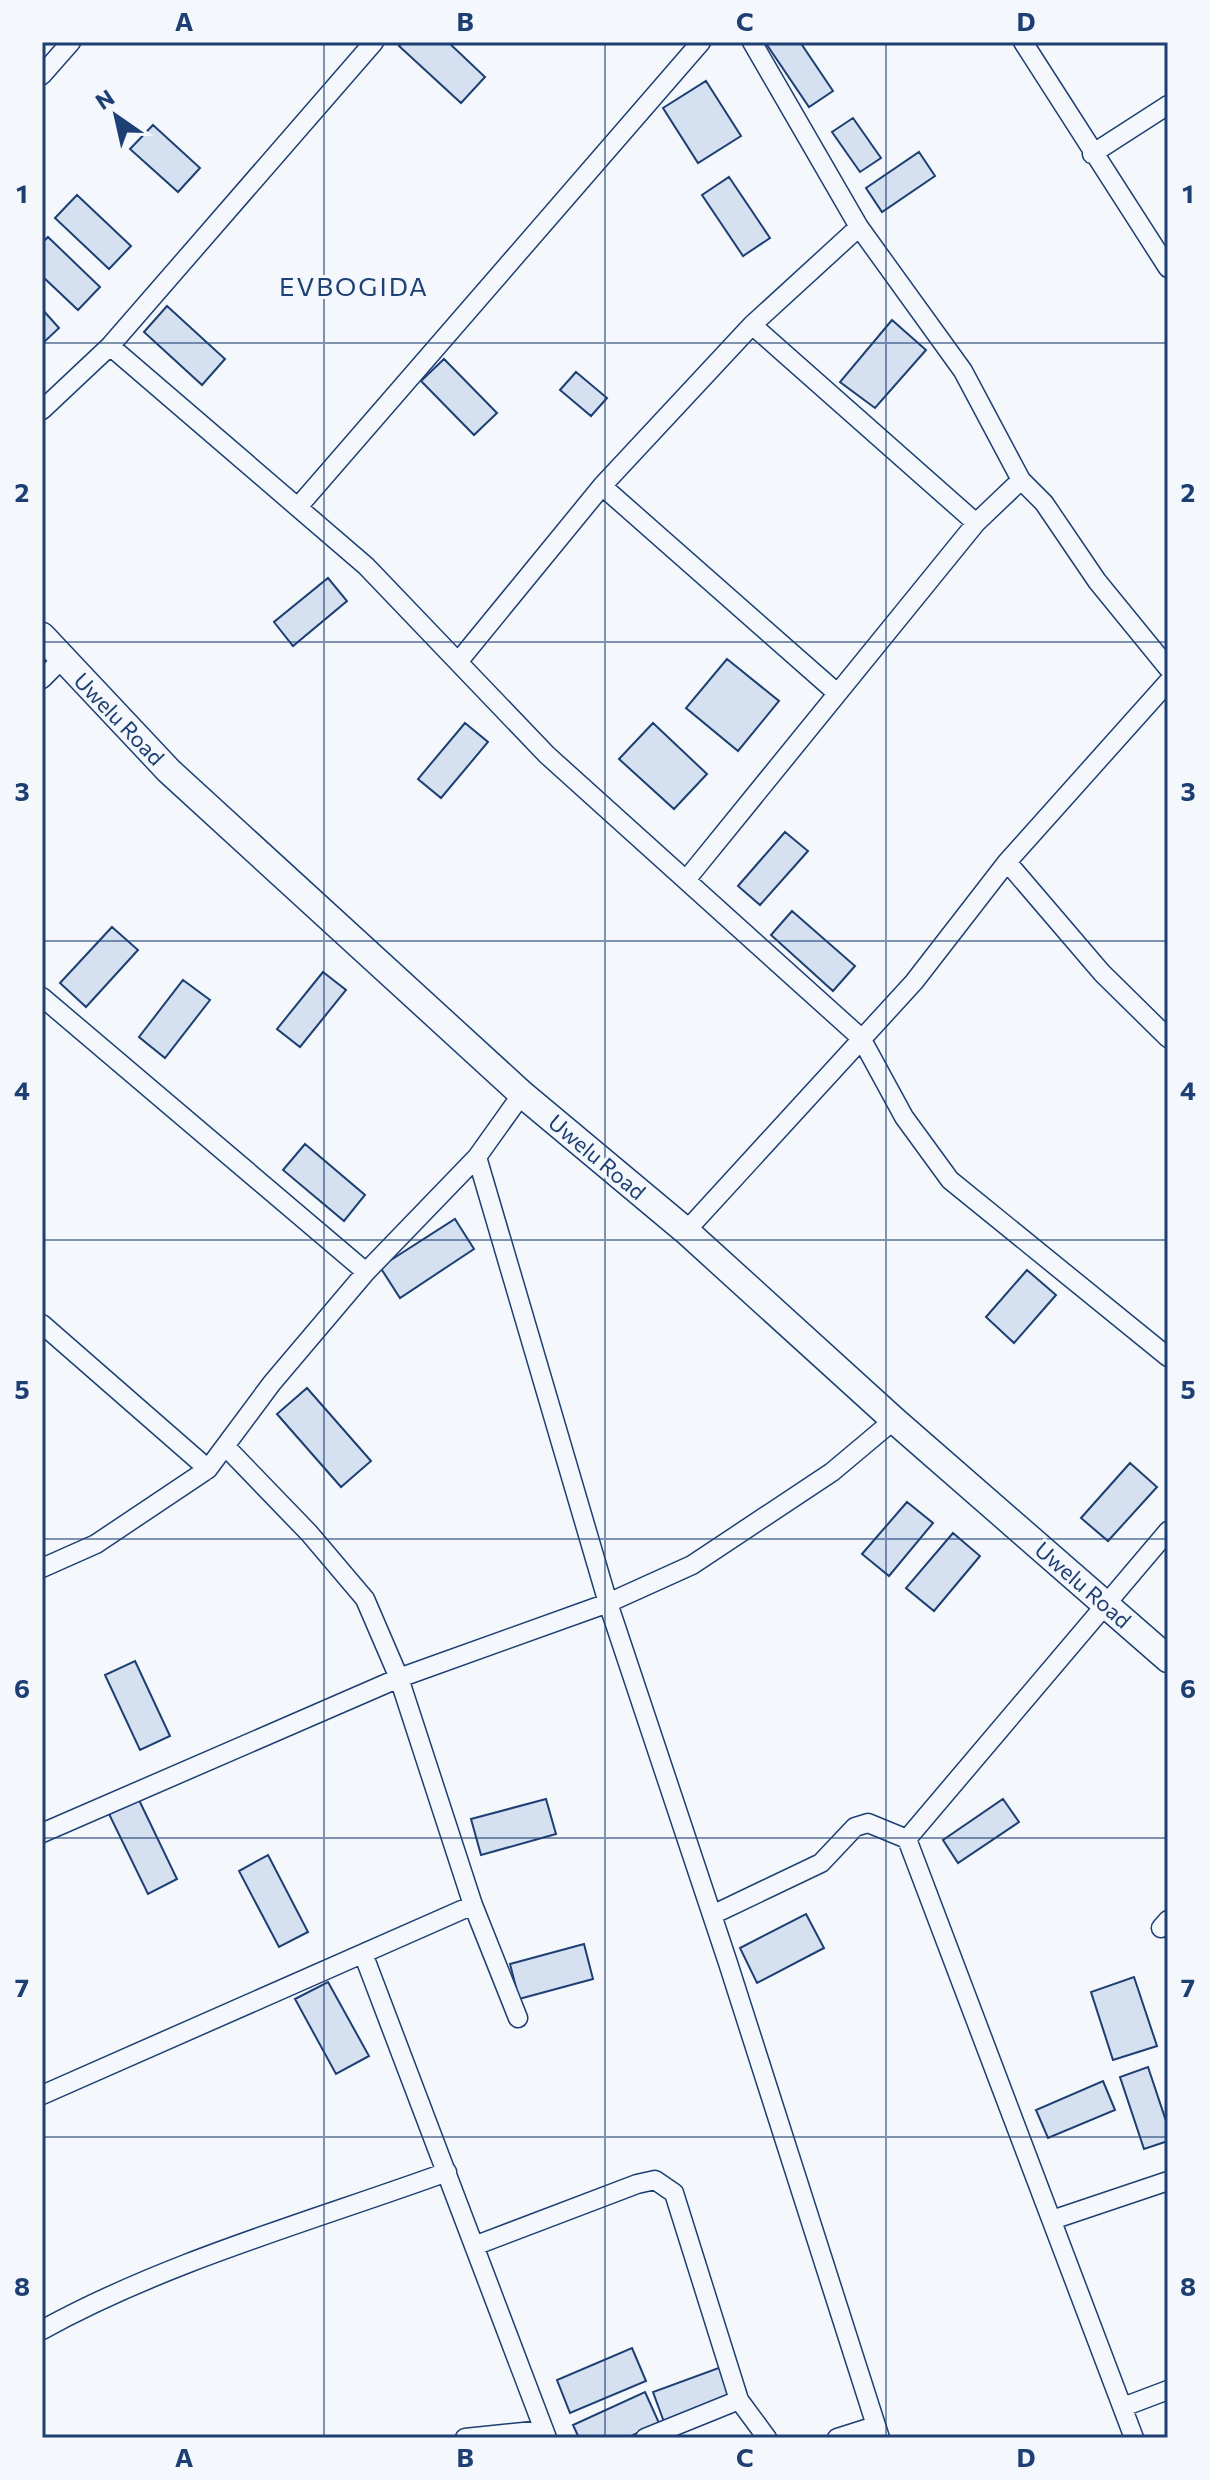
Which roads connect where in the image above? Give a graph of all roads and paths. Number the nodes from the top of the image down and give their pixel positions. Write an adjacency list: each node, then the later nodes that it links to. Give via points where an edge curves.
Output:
1 (71, 42): 6 (street)
2 (374, 42): 12 (street)
3 (701, 42): 16 (street)
4 (752, 42): 9 (street)
5 (1023, 42): 8 (street)
6 (42, 75)
7 (1168, 105): 8 (street)
8 (1092, 154): 10 (street)
9 (859, 227): 11 (street); 14 (street, via 963,371)
10 (1168, 268)
11 (752, 325): 15 (street); 17 (street)
12 (110, 346): 13 (street); 16 (street)
13 (42, 410)
14 (1021, 480): 17 (street); 21 (street)
15 (602, 486): 20 (street); 24 (street)
16 (298, 507): 20 (street, via 366,566)
17 (976, 523): 24 (street)
18 (42, 636): 19 (street, Uwelu Road)
19 (62, 659): 22 (street); 30 (street, Uwelu Road, via 169,771)
20 (458, 662): 26 (street, via 547,755)
21 (1168, 668)
22 (42, 679)
23 (1168, 682): 25 (street)
24 (837, 693): 26 (street)
25 (1007, 862): 28 (street, via 914,982); 29 (street, via 1102,973)
26 (686, 880): 28 (street)
27 (42, 997): 33 (street)
28 (861, 1038): 32 (street); 35 (street, via 904,1117 950,1180)
29 (1168, 1038)
30 (522, 1094): 31 (street); 32 (street, Uwelu Road)
31 (477, 1157): 33 (street); 41 (street)
32 (686, 1231): 36 (street, Uwelu Road)
33 (366, 1272): 37 (street, via 272,1383)
34 (46, 1332): 38 (street)
35 (1168, 1357)
36 (894, 1420): 41 (street, via 832,1472 692,1565); 42 (street, Uwelu Road)
37 (226, 1447): 38 (street); 44 (street, via 365,1599)
38 (208, 1469): 40 (street, via 96,1544)
39 (1168, 1531): 42 (street)
40 (42, 1568)
41 (608, 1603): 44 (street); 48 (street)
42 (1104, 1604): 43 (street, Uwelu Road); 46 (street)
43 (1168, 1659)
44 (399, 1678): 45 (street); 47 (street)
45 (42, 1833)
46 (907, 1839): 48 (street, via 868,1823 855,1827 821,1863); 54 (street)
47 (473, 1905): 49 (street); 50 (street)
48 (712, 1915): 60 (street)
49 (364, 1956): 51 (street); 52 (street)
50 (518, 2018)
51 (42, 2095)
52 (447, 2172): 55 (street); 56 (street, via 214,2256 82,2308)
53 (1168, 2181): 54 (street)
54 (1052, 2220): 59 (street)
55 (474, 2246): 58 (street, via 655,2180 674,2193); 61 (street)
56 (42, 2330)
57 (1168, 2390): 59 (street)
58 (739, 2400): 63 (street); 64 (street)
59 (1123, 2407): 66 (street)
60 (878, 2432): 65 (street)
61 (545, 2434): 62 (street)
62 (465, 2438)
63 (645, 2438)
64 (767, 2438)
65 (837, 2438)
66 (1134, 2438)

